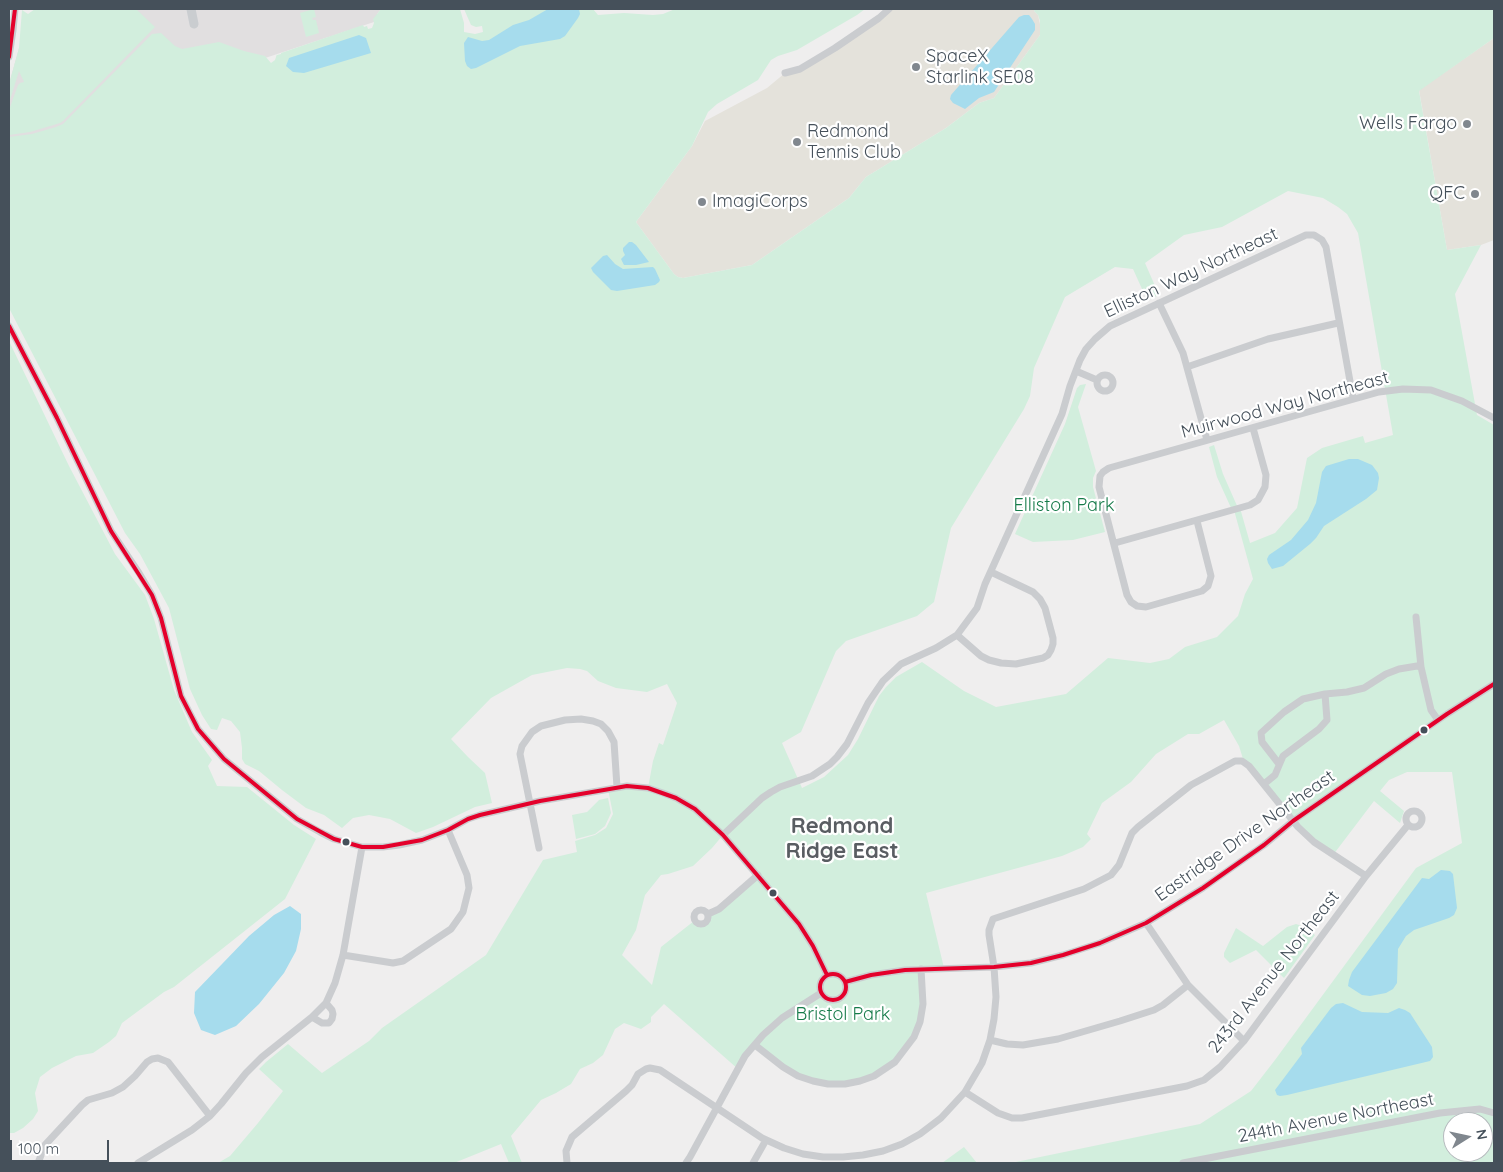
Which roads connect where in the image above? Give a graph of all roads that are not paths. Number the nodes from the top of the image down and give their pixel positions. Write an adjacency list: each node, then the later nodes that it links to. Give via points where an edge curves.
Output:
1 (15, 9): 5 (street)
2 (191, 9): 4 (street)
3 (889, 9): 6 (street, via 835,48 800,69)
4 (194, 24)
5 (9, 57)
6 (785, 73)
7 (1159, 302): 8 (street, Elliston Way Northeast, via 1311,234 1326,247); 10 (street); 11 (street, Elliston Way Northeast, via 1104,330 1086,349)
8 (1338, 323): 10 (street, via 1268,338); 13 (street)
9 (9, 326): 34 (street, via 111,531 152,595 181,696 198,729 224,759 297,819 327,836)
10 (1187, 367): 16 (street)
11 (1076, 371): 12 (street); 19 (street, Elliston Way Northeast, via 1062,414)
12 (1097, 380)
13 (1353, 398): 14 (street, Muirwood Way Northeast, via 1403,389 1431,390 1462,401); 15 (street, Muirwood Way Northeast)
14 (1494, 418)
15 (1253, 428): 16 (street, Muirwood Way Northeast); 17 (street, via 1266,475 1265,487 1258,500)
16 (1207, 440): 18 (street, Muirwood Way Northeast, via 1109,468 1102,474 1099,484)
17 (1197, 521): 18 (street); 18 (street, via 1210,572 1209,584 1202,591 1146,607 1136,606 1128,598)
18 (1114, 543)
19 (991, 572): 21 (street, Elliston Way Northeast, via 977,608); 21 (street, via 1033,592 1040,599 1053,638 1052,650 1043,658 1016,664 1001,663 976,652)
20 (1416, 617): 22 (street)
21 (957, 635): 33 (street, Elliston Way Northeast, via 902,664 882,681 851,737 830,764 812,776 766,795)
22 (1421, 667): 24 (street, via 1386,674 1364,688); 25 (street, via 1431,710)
23 (1494, 684): 25 (street, Eastridge Drive Northeast)
24 (1325, 694): 26 (street, via 1327,720 1282,756); 26 (street, via 1303,699 1261,733 1262,742)
25 (1438, 720): 30 (street, Eastridge Drive Northeast)
26 (1279, 764): 27 (street, via 1275,775)
27 (1264, 784): 30 (street); 41 (street, via 1249,766 1235,761 1198,781 1138,827 1132,833 1119,865 1106,878 1084,889 993,919 988,935)
28 (617, 787): 29 (street); 29 (street, via 612,737 601,724 593,721 565,720 541,726 522,746 521,764); 33 (street, via 648,788 676,798 695,809)
29 (529, 803): 32 (street, via 468,819); 35 (street)
30 (1293, 821): 37 (street, via 1314,842); 39 (street, Eastridge Drive Northeast, via 1204,888)
31 (1408, 825): 37 (street, 243rd Avenue Northeast)
32 (448, 830): 34 (street, via 399,845); 40 (street, via 467,875 469,888 463,912 451,929 403,961 393,963)
33 (723, 835): 36 (street)
34 (362, 847): 40 (street)
35 (539, 848)
36 (758, 875): 38 (street, via 719,910); 43 (street, via 799,924)
37 (1366, 876): 50 (street, 243rd Avenue Northeast)
38 (708, 914)
39 (1146, 923): 41 (street, Eastridge Drive Northeast, via 1063,956); 45 (street)
40 (343, 955): 47 (street)
41 (994, 967): 42 (street, Eastridge Drive Northeast); 49 (street, via 996,1010)
42 (921, 969): 44 (street, Eastridge Drive Northeast, via 871,974); 51 (street, via 923,1004 914,1037 895,1062 874,1076 845,1084 813,1081 783,1067)
43 (827, 975): 44 (street, via 835,974); 46 (street, via 820,985)
44 (845, 982): 46 (street, via 845,991 836,1000)
45 (1188, 985): 49 (street, via 1154,1010 1058,1039 1023,1045); 50 (street)
46 (821, 993): 51 (street, via 782,1018)
47 (326, 1002): 48 (street); 48 (street, via 334,1014 332,1020 322,1023)
48 (312, 1016): 55 (street, via 262,1057)
49 (990, 1040): 52 (street)
50 (1244, 1041): 52 (street, 243rd Avenue Northeast, via 1220,1067 1197,1083 1031,1117 1006,1117)
51 (755, 1045): 53 (street, via 745,1056)
52 (965, 1092): 56 (street, via 941,1118 920,1134 902,1144 863,1155 823,1157)
53 (716, 1108): 56 (street); 59 (street, via 660,1070 646,1069 572,1137 566,1151); 60 (street)
54 (1494, 1113): 62 (street, 244th Avenue Northeast, via 1480,1109 1440,1113)
55 (210, 1116): 57 (street, via 168,1062 158,1058 147,1062 117,1090 82,1105 45,1145); 58 (street)
56 (766, 1140): 61 (street)
57 (38, 1163)
58 (138, 1163)
59 (567, 1163)
60 (686, 1163)
61 (753, 1163)
62 (1183, 1163)

